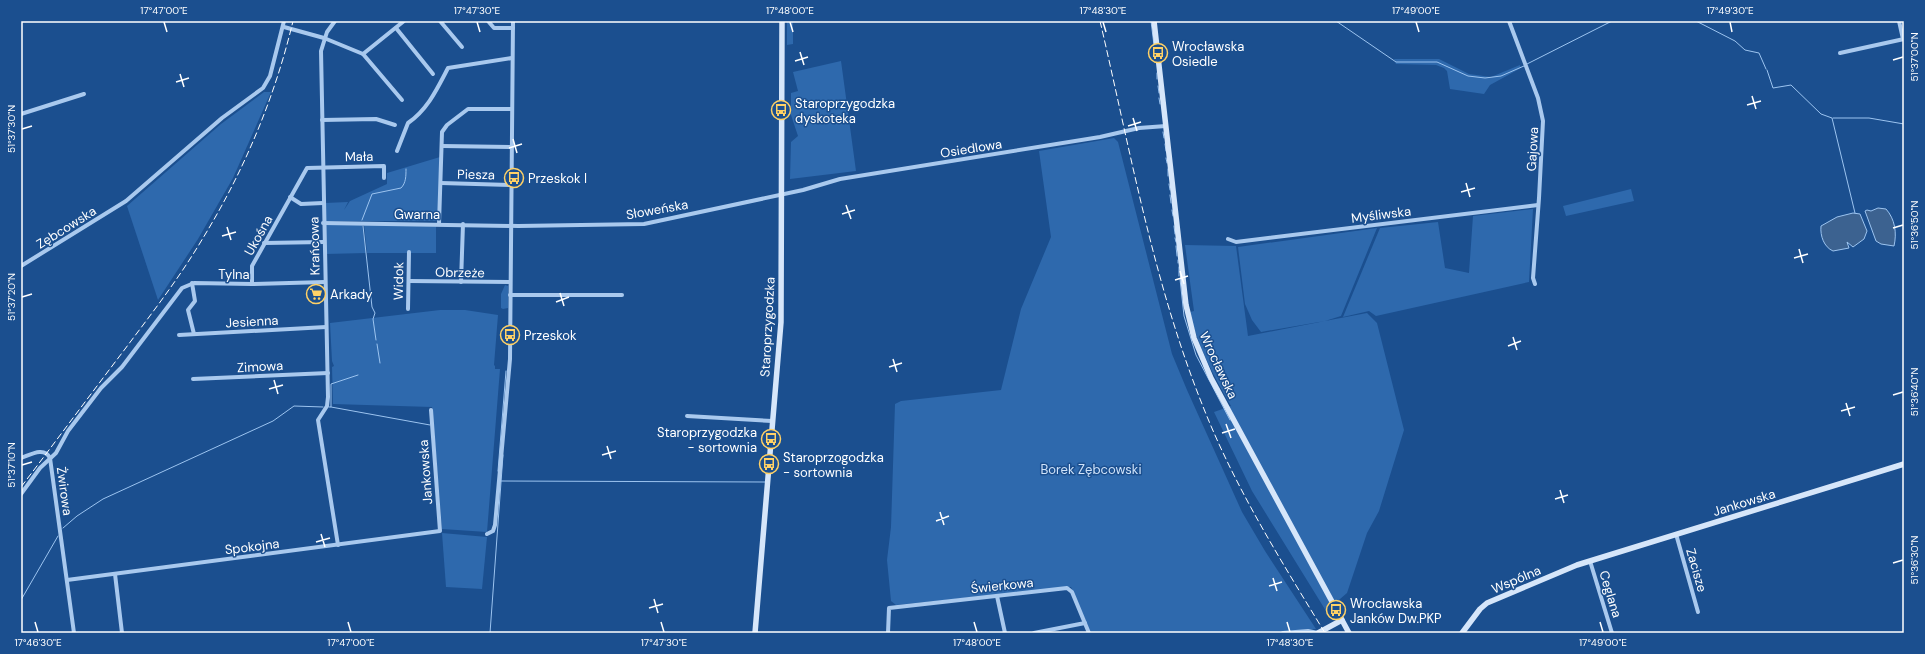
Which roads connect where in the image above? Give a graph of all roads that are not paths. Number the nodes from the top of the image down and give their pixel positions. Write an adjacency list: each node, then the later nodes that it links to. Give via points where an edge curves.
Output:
1 (284, 21): 11 (street, Zębcowska)
2 (335, 21): 14 (street)
3 (404, 21): 12 (street)
4 (440, 21): 16 (street)
5 (488, 21): 13 (street, via 494,28)
6 (513, 21): 13 (street)
7 (782, 21): 35 (street, Staroprzygodzka)
8 (1154, 21): 27 (street, Wrocławska)
9 (1509, 21): 38 (street, Gajowa, via 1538,98 1543,121)
10 (1899, 21): 15 (street)
11 (284, 27): 14 (street); 47 (street, Zębcowska, via 270,76 263,88 222,118 122,204)
12 (396, 28): 18 (street); 20 (street)
13 (513, 28): 19 (street)
14 (324, 38): 18 (street); 25 (street, Krańcowa, via 321,57)
15 (1904, 39): 17 (street)
16 (462, 47)
17 (1840, 53)
18 (363, 54): 22 (street)
19 (512, 58): 23 (street); 30 (street, via 448,68 445,77 422,111 408,123)
20 (434, 74)
21 (84, 94): 24 (street)
22 (402, 100)
23 (512, 109): 28 (street, Piesza, via 465,110 444,129); 29 (street)
24 (21, 114)
25 (322, 120): 26 (street, via 376,120); 31 (street, Krańcowa)
26 (395, 125)
27 (1166, 126): 35 (street, Osiedlowa, via 1132,129 840,179); 79 (street, Wrocławska, via 1186,305 1196,344 1211,378)
28 (442, 146): 29 (street); 33 (street, Piesza)
29 (512, 147): 34 (street)
30 (398, 151)
31 (322, 167): 32 (street, Mała, via 384,166); 36 (street, Ukośna, via 309,167 305,170); 37 (street, Krańcowa)
32 (384, 178)
33 (441, 183): 34 (street, Piesza); 40 (street, Piesza)
34 (512, 185): 42 (street)
35 (781, 194): 42 (street, Słoweńska, via 644,224); 65 (street, Staroprzygodzka, via 781,322)
36 (290, 197): 37 (street, via 301,204); 45 (street, Ukośna)
37 (323, 203): 39 (street, Krańcowa)
38 (1538, 205): 43 (street, Myśliwska, via 1236,242); 54 (street, Gajowa)
39 (323, 223): 40 (street, Gwarna); 44 (street, Krańcowa)
40 (440, 224): 41 (street, Gwarna)
41 (463, 224): 42 (street, Gwarna); 50 (street)
42 (511, 225): 51 (street)
43 (1228, 239)
44 (324, 242): 45 (street); 49 (street, Krańcowa)
45 (264, 243): 53 (street, Ukośna, via 252,266)
46 (409, 252): 48 (street, Widok)
47 (21, 266)
48 (409, 281): 50 (street, Obrzeże); 57 (street, Widok)
49 (325, 282): 53 (street, Tylna); 58 (street, Krańcowa)
50 (461, 282): 51 (street, Obrzeże)
51 (510, 282): 56 (street)
52 (192, 283): 53 (street, Tylna); 59 (street, via 195,301 188,310); 67 (street, Żwirowa, via 182,288 122,367 101,388)
53 (252, 284)
54 (1534, 284)
55 (622, 295): 56 (street)
56 (510, 296): 71 (street, via 510,359 496,521 493,531)
57 (408, 309)
58 (326, 327): 59 (street, Jesienna); 61 (street, Krańcowa)
59 (194, 334): 60 (street, Jesienna)
60 (179, 335)
61 (328, 373): 62 (street, Zimowa); 73 (street, Krańcowa, via 328,402 318,420)
62 (193, 379)
63 (431, 410): 70 (street, Jankowska)
64 (687, 416): 65 (street)
65 (772, 421): 83 (street, Staroprzygodzka)
66 (21, 458): 67 (street, via 42,451)
67 (50, 458): 69 (street); 76 (street, Żwirowa)
68 (1904, 464): 72 (street, Jankowska)
69 (21, 494)
70 (440, 531): 73 (street, Spokojna)
71 (487, 534)
72 (1676, 534): 74 (street, Jankowska); 78 (street, Zacisze)
73 (338, 545): 75 (street, Spokojna)
74 (1590, 561): 91 (street, Wspólna, via 1492,601 1480,609); 92 (street, Ceglana)
75 (115, 574): 76 (street, Spokojna); 82 (street)
76 (67, 580): 81 (street, Żwirowa)
77 (997, 596): 80 (street, Świerkowa, via 1070,589); 84 (street, Świerkowa, via 889,608); 85 (street)
78 (1698, 612)
79 (1342, 620): 89 (street); 90 (street, Wrocławska)
80 (1086, 624): 86 (street); 87 (street, Świerkowa)
81 (74, 633)
82 (122, 633)
83 (755, 633)
84 (888, 633)
85 (1005, 633)
86 (1034, 633)
87 (1089, 633)
88 (1283, 633): 89 (street, via 1308,630)
89 (1318, 633)
90 (1349, 633)
91 (1462, 633)
92 (1612, 633)

